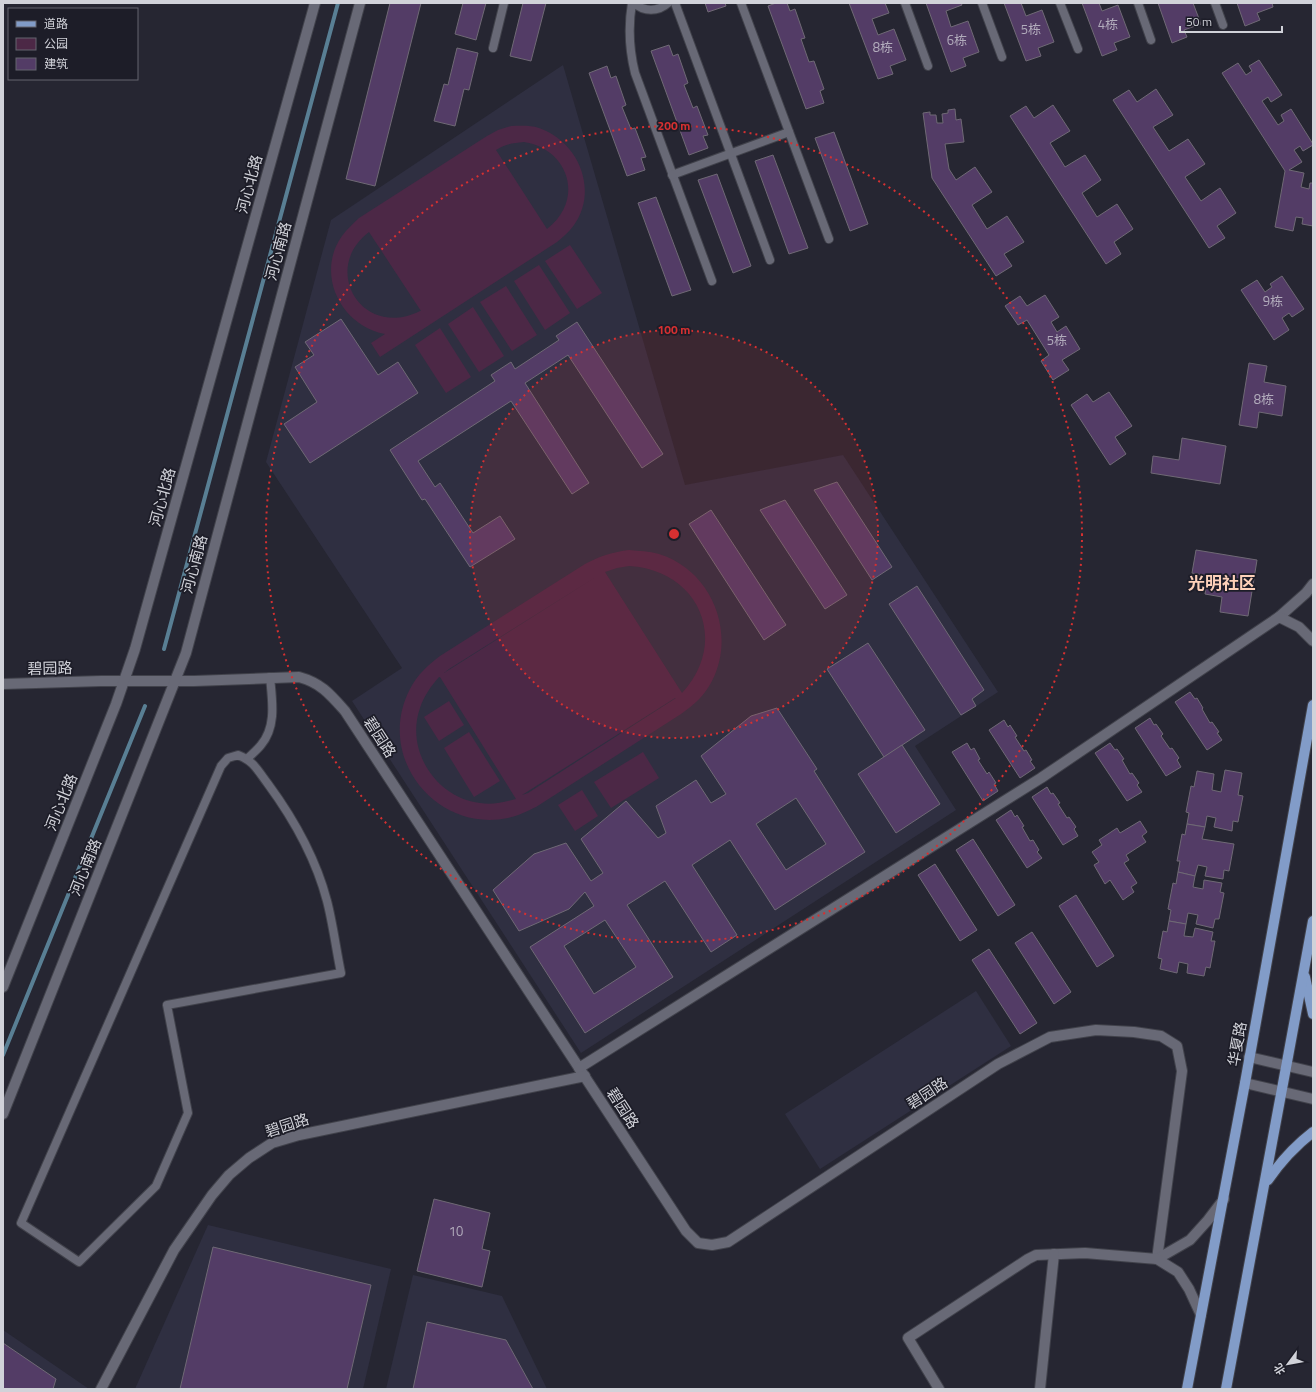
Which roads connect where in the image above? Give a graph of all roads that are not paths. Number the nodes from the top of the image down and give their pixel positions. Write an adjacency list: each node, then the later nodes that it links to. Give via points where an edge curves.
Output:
1 (314, 3): 29 (street, 河心北路, via 135,650)
2 (360, 3): 30 (street, 河心南路, via 188,645)
3 (504, 3): 15 (lane)
4 (633, 3): 5 (lane, via 638,7 652,10); 21 (lane, via 629,30 634,73)
5 (668, 3)
6 (675, 3): 20 (lane)
7 (741, 3): 19 (lane)
8 (905, 3): 18 (lane)
9 (982, 3): 17 (lane)
10 (1060, 3): 16 (lane)
11 (1138, 3): 14 (lane)
12 (1215, 3): 13 (lane)
13 (1223, 25)
14 (1151, 40)
15 (493, 48)
16 (1078, 49)
17 (1002, 57)
18 (928, 66)
19 (789, 132): 20 (lane); 22 (lane)
20 (731, 154): 21 (lane); 23 (lane)
21 (672, 175): 24 (lane)
22 (829, 239)
23 (770, 260)
24 (712, 281)
25 (1313, 584): 26 (street)
26 (1279, 617): 27 (street, via 1300,627); 40 (street, via 1041,778)
27 (1313, 641)
28 (270, 677): 30 (street, 碧园路); 33 (lane, via 272,723 268,735); 40 (street, 碧园路, via 299,677 313,681 346,711)
29 (124, 681): 30 (street, 碧园路); 31 (street, 碧园路); 36 (street, 河心北路)
30 (175, 681): 45 (street, 河心南路)
31 (3, 684)
32 (1313, 704): 38 (main road, 华夏路)
33 (248, 758): 33 (lane, via 278,798 314,865 326,900 340,972 167,1005 188,1113 156,1186 79,1262 21,1223 221,766 228,758 238,755)
34 (1313, 921): 35 (main road)
35 (1304, 971): 37 (main road); 39 (main road)
36 (3, 987)
37 (1313, 1014)
38 (1250, 1057): 39 (street); 42 (main road, 华夏路)
39 (1286, 1065): 41 (street); 43 (main road)
40 (582, 1072): 50 (street, 碧园路, via 686,1231 698,1243 712,1245 728,1242 998,1064 1050,1037 1096,1030 1161,1036 1177,1046 1182,1071); 52 (street, 碧园路, via 299,1135 272,1143 248,1158 212,1195 174,1250)
41 (1313, 1072)
42 (1245, 1083): 43 (street); 48 (main road, 华夏路)
43 (1281, 1091): 44 (street); 47 (main road)
44 (1313, 1099)
45 (3, 1114)
46 (1313, 1132): 47 (main road, via 1286,1155)
47 (1266, 1184): 56 (main road)
48 (1224, 1198): 50 (street, via 1190,1240); 51 (main road, 华夏路)
49 (1054, 1254): 50 (street, via 1085,1253); 53 (street, via 1036,1255 1028,1259 908,1338); 54 (street)
50 (1157, 1259): 51 (street, via 1178,1272)
51 (1201, 1315): 55 (main road, 华夏路)
52 (101, 1389)
53 (939, 1389)
54 (1040, 1389)
55 (1187, 1389)
56 (1226, 1389)

